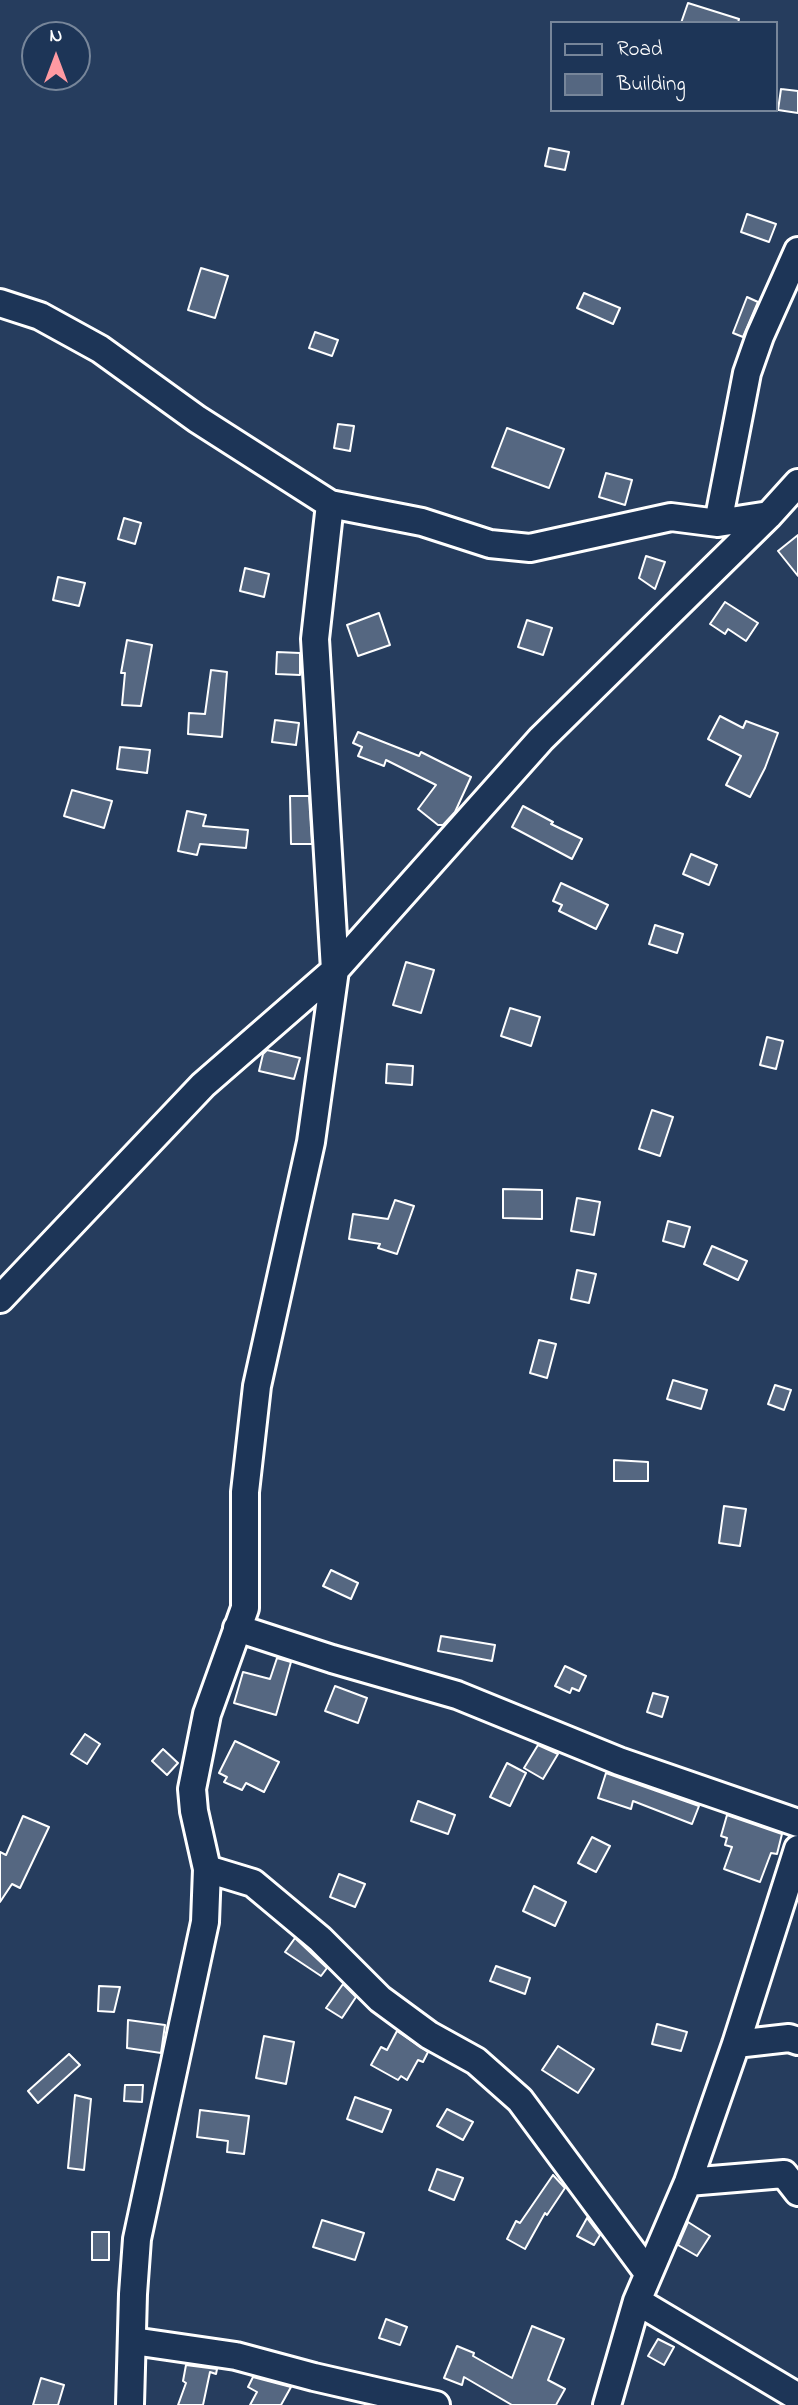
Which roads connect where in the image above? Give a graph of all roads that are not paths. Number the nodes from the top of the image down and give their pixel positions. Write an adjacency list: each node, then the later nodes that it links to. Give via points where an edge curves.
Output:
1 (798, 251): 6 (street, via 747,373)
2 (0, 303): 4 (street, via 40,316 100,349 197,419)
3 (798, 482): 5 (street)
4 (330, 503): 6 (street, via 422,522 490,544 530,548 671,517); 7 (street, via 315,639)
5 (769, 515): 6 (street); 7 (street, via 541,739)
6 (718, 523)
7 (335, 970): 8 (street, via 203,1085); 9 (street, via 311,1142 257,1386 245,1492 245,1608)
8 (0, 1299)
9 (237, 1628): 10 (street, via 457,1695 619,1761); 12 (street, via 207,1714 192,1789)
10 (798, 1823)
11 (798, 1849): 14 (street)
12 (206, 1869): 17 (street, via 253,1883 320,1939 380,1999 429,2035 476,2061 520,2100); 19 (street, via 205,1922 137,2239)
13 (798, 2040): 14 (street)
14 (736, 2045): 16 (street)
15 (793, 2180): 16 (street)
16 (688, 2182): 17 (street)
17 (648, 2273): 18 (street)
18 (638, 2301): 20 (street); 23 (street)
19 (133, 2341): 21 (street); 22 (street, via 236,2356)
20 (798, 2397)
21 (130, 2405)
22 (436, 2405)
23 (607, 2405)

